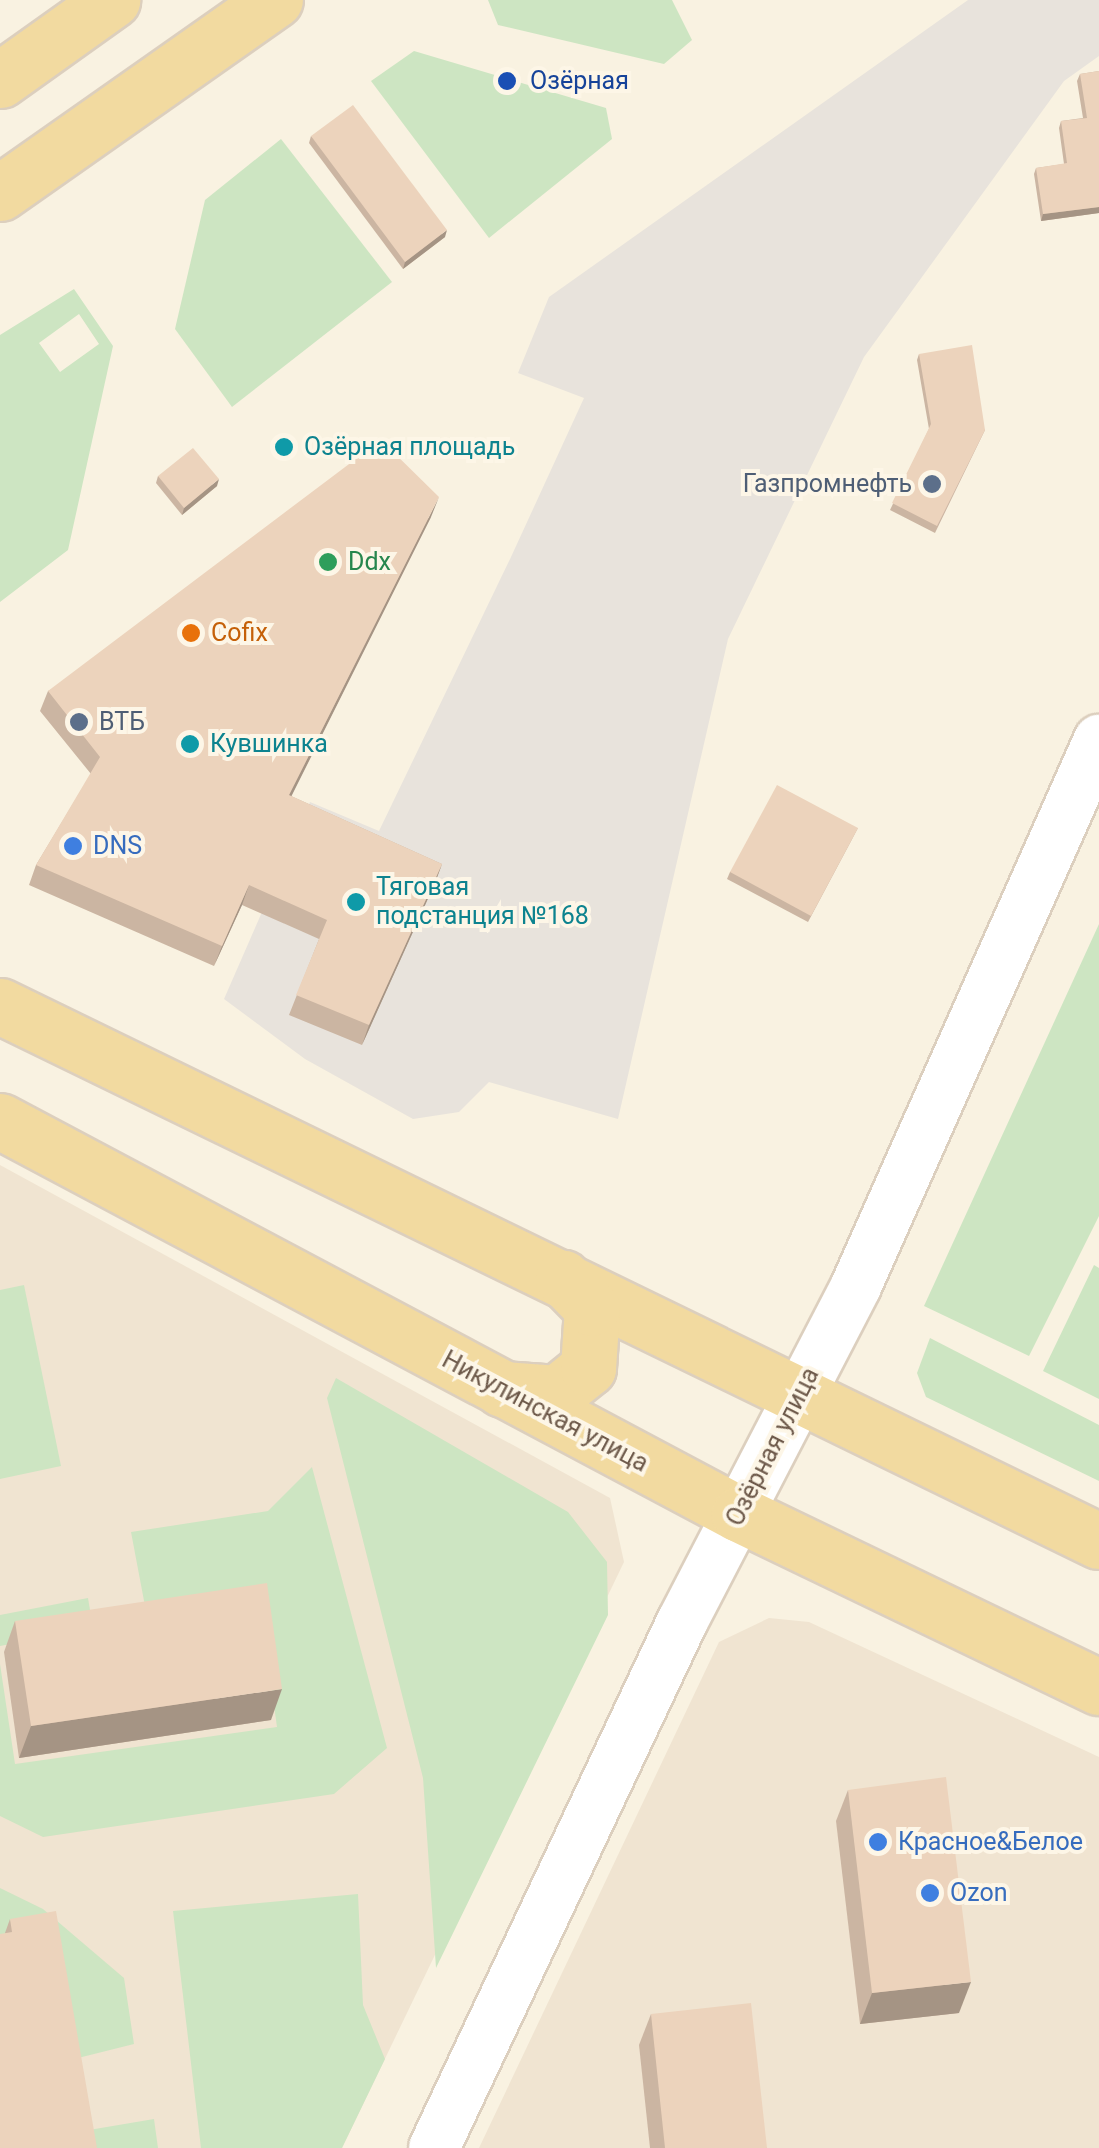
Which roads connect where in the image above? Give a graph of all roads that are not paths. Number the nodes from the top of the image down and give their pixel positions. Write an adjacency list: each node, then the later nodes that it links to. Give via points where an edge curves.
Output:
1 (112, 0): 3 (main road)
2 (274, 0): 4 (main road)
3 (0, 80)
4 (0, 193)
5 (1099, 740): 10 (street, Озёрная улица)
6 (0, 1006): 8 (main road)
7 (0, 1121): 9 (main road, Никулинская улица)
8 (564, 1278): 9 (main road, via 594,1318 588,1368 557,1394); 10 (main road)
9 (499, 1388): 11 (main road, Никулинская улица)
10 (797, 1398): 11 (street, Озёрная улица); 12 (main road)
11 (739, 1514): 13 (main road, Никулинская улица); 14 (street, Озёрная улица)
12 (1099, 1542)
13 (1099, 1687)
14 (434, 2148)

